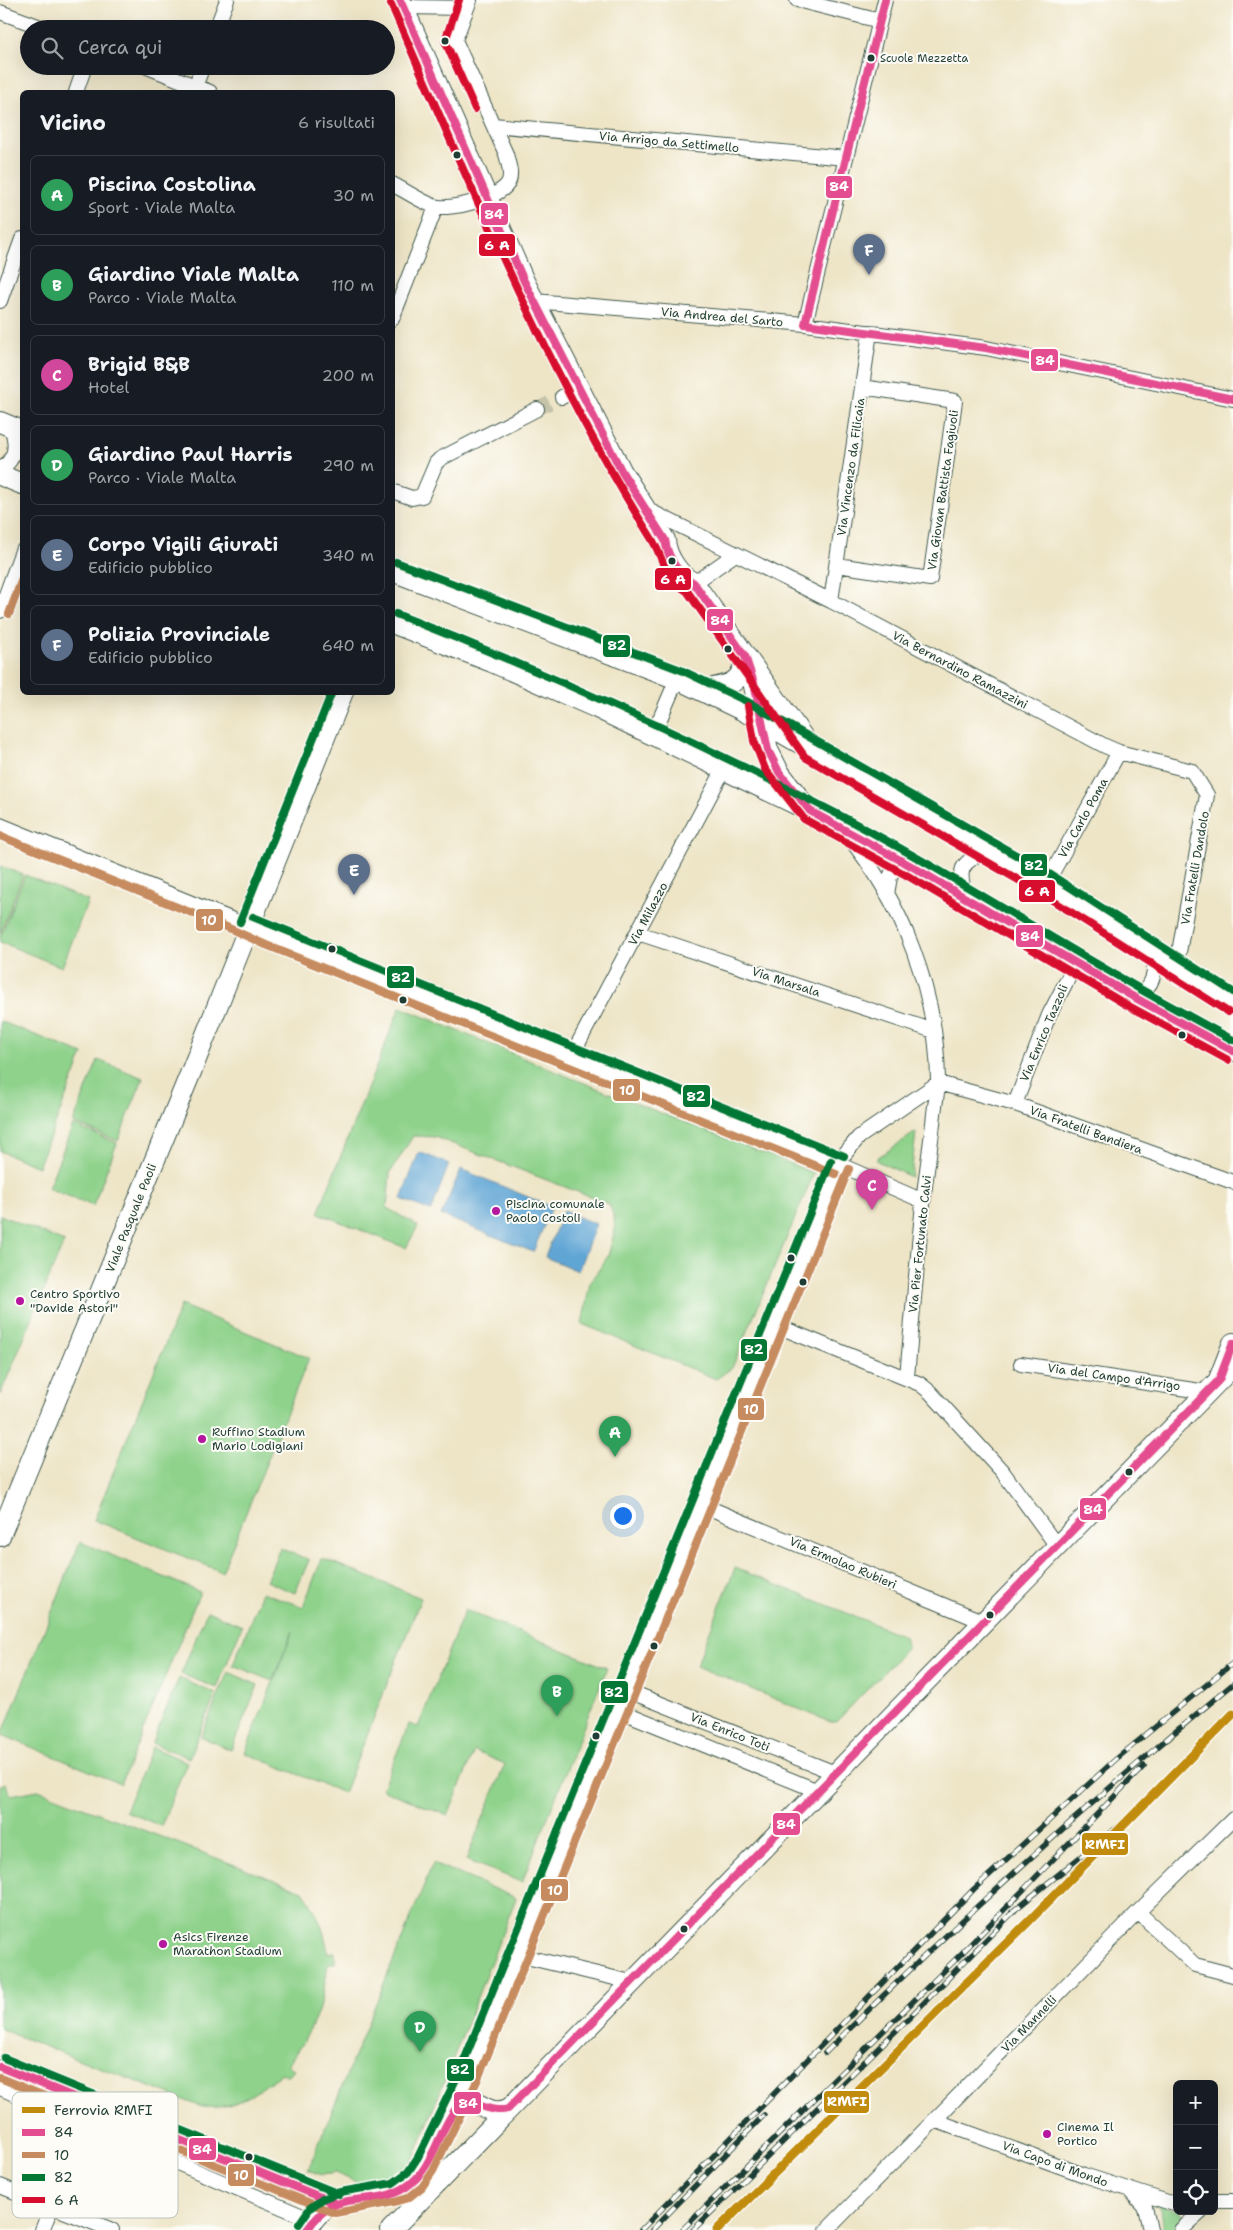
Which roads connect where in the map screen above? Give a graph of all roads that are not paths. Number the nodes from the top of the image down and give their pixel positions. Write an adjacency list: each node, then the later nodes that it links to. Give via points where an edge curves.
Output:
1 (227, 0): 8 (street)
2 (797, 0): 9 (street)
3 (885, 0): 9 (street)
4 (402, 4): 5 (street); 18 (street)
5 (469, 4): 15 (street, via 455,40)
6 (0, 12): 7 (street)
7 (22, 20)
8 (219, 20)
9 (880, 21): 16 (street)
10 (83, 75): 14 (street)
11 (164, 75): 13 (street)
12 (199, 75): 13 (street)
13 (194, 89)
14 (77, 90)
15 (493, 125): 16 (street, Via Arrigo da Settimello); 18 (street, via 506,154 510,176 505,187)
16 (846, 158): 25 (street)
17 (395, 186): 19 (street)
18 (486, 198): 19 (street); 23 (street)
19 (436, 207): 21 (street)
20 (20, 245): 22 (street)
21 (399, 281): 24 (street)
22 (0, 301)
23 (534, 301): 25 (street, Via Andrea del Sarto); 35 (street, via 570,392)
24 (395, 303)
25 (805, 324): 26 (street, Via Andrea del Sarto)
26 (870, 332): 27 (street, Via Vincenzo da Filicaia); 28 (street, Via Andrea del Sarto, via 986,348)
27 (862, 387): 38 (street, Via Vincenzo da Filicaia); 38 (street, Via Giovan Battista Fagiuoli, via 955,401 954,411 930,579)
28 (1233, 399)
29 (537, 410): 34 (street, via 440,459 422,496 412,498)
30 (11, 426): 31 (street, via 16,444 14,454)
31 (0, 470)
32 (0, 475): 33 (street)
33 (20, 483)
34 (395, 492)
35 (643, 508): 36 (street, Via Bernardino Ramazzini); 40 (street, via 694,573)
36 (734, 555): 40 (street); 41 (street, Via Bernardino Ramazzini)
37 (20, 556): 42 (street)
38 (837, 566): 41 (street, Via Vincenzo da Filicaia)
39 (395, 572): 45 (street)
40 (694, 582): 44 (street)
41 (832, 601): 51 (street, Via Bernardino Ramazzini)
42 (0, 611)
43 (395, 624): 49 (street, via 492,662)
44 (745, 656): 46 (street, via 744,672 738,679); 48 (street); 50 (street)
45 (677, 679): 46 (street); 49 (street)
46 (702, 690): 48 (street)
47 (342, 695): 62 (street, Viale Pasquale Paoli)
48 (762, 720): 50 (street); 54 (street, via 764,738 774,764)
49 (653, 735): 52 (street)
50 (811, 749): 57 (street)
51 (1119, 752): 53 (street, Via Bernardino Ramazzini); 59 (street, Via Carlo Poma)
52 (724, 769): 54 (street); 63 (street, Via Milazzo)
53 (1192, 771): 66 (street, Via Fratelli Dandolo, via 1207,795)
54 (810, 811): 56 (street)
55 (0, 825): 62 (street)
56 (840, 827): 58 (street); 60 (street, Via Pier Fortunato Calvi)
57 (988, 851): 59 (street); 61 (street, via 966,862 961,871)
58 (898, 860): 60 (street); 61 (street)
59 (1046, 884): 64 (street)
60 (886, 894): 69 (street, Via Pier Fortunato Calvi, via 917,961)
61 (968, 900): 65 (street)
62 (249, 926): 71 (street); 84 (street, Viale Pasquale Paoli)
63 (638, 933): 69 (street, Via Marsala); 71 (street, Via Milazzo)
64 (1151, 951): 66 (street); 67 (street, via 1155,969 1153,979 1143,992)
65 (1076, 963): 67 (street); 73 (street, Via Enrico Tazzoli, via 1049,1015)
66 (1176, 969): 68 (street)
67 (1130, 995): 70 (street)
68 (1233, 1004)
69 (934, 1031): 72 (street, Via Pier Fortunato Calvi)
70 (1233, 1052)
71 (571, 1058): 74 (street)
72 (938, 1083): 73 (street, Via Fratelli Bandiera); 74 (street, via 859,1137); 76 (street, Via Pier Fortunato Calvi)
73 (1015, 1104): 75 (street, Via Fratelli Bandiera)
74 (840, 1165): 76 (street); 77 (street)
75 (1233, 1182)
76 (923, 1201): 81 (street, Via Pier Fortunato Calvi)
77 (775, 1325): 81 (street); 83 (street)
78 (1233, 1343): 82 (street)
79 (1021, 1364): 82 (street, Via del Campo d'Arrigo)
80 (1233, 1366): 82 (street)
81 (907, 1377): 85 (street, via 930,1392 1002,1471)
82 (1213, 1386): 85 (street)
83 (702, 1505): 86 (street, Via Ermolao Rubieri); 87 (street)
84 (0, 1536)
85 (1057, 1546): 86 (street)
86 (984, 1622): 89 (street)
87 (626, 1690): 88 (street); 89 (street, Via Enrico Toti)
88 (618, 1710): 90 (street, Via Enrico Toti); 93 (street)
89 (835, 1773): 90 (street)
90 (818, 1791): 95 (street)
91 (1233, 1819): 92 (street, Via Mannelli)
92 (1138, 1912): 94 (street, via 1195,1965); 104 (street, Via Mannelli)
93 (518, 1955): 95 (street); 97 (street)
94 (1233, 1974)
95 (631, 1982): 102 (street)
96 (0, 2067): 99 (street)
97 (466, 2081): 101 (street, via 467,2092); 103 (street)
98 (0, 2088): 100 (street)
99 (61, 2092)
100 (12, 2093)
101 (479, 2105): 102 (street, via 494,2112); 103 (street, via 464,2103); 105 (street, via 488,2116)
102 (508, 2109): 105 (street)
103 (452, 2112): 115 (street, via 424,2166 410,2184 381,2196)
104 (934, 2120): 110 (street, Via Capo di Mondo); 124 (street, Via Mannelli)
105 (485, 2134): 123 (street)
106 (178, 2140): 108 (street)
107 (178, 2162): 112 (street)
108 (263, 2174): 112 (street); 115 (street)
109 (0, 2186): 111 (street)
110 (1126, 2189): 116 (street, Via Capo di Mondo); 125 (street, via 1144,2205)
111 (12, 2191)
112 (254, 2194): 120 (street)
113 (1233, 2200): 114 (street)
114 (1218, 2201)
115 (335, 2203): 120 (street, via 323,2209)
116 (1173, 2205)
117 (1198, 2215): 126 (street)
118 (47, 2218): 121 (street)
119 (82, 2218): 122 (street)
120 (310, 2225)
121 (42, 2230)
122 (112, 2230)
123 (391, 2230)
124 (827, 2230)
125 (1150, 2230)
126 (1181, 2230)

